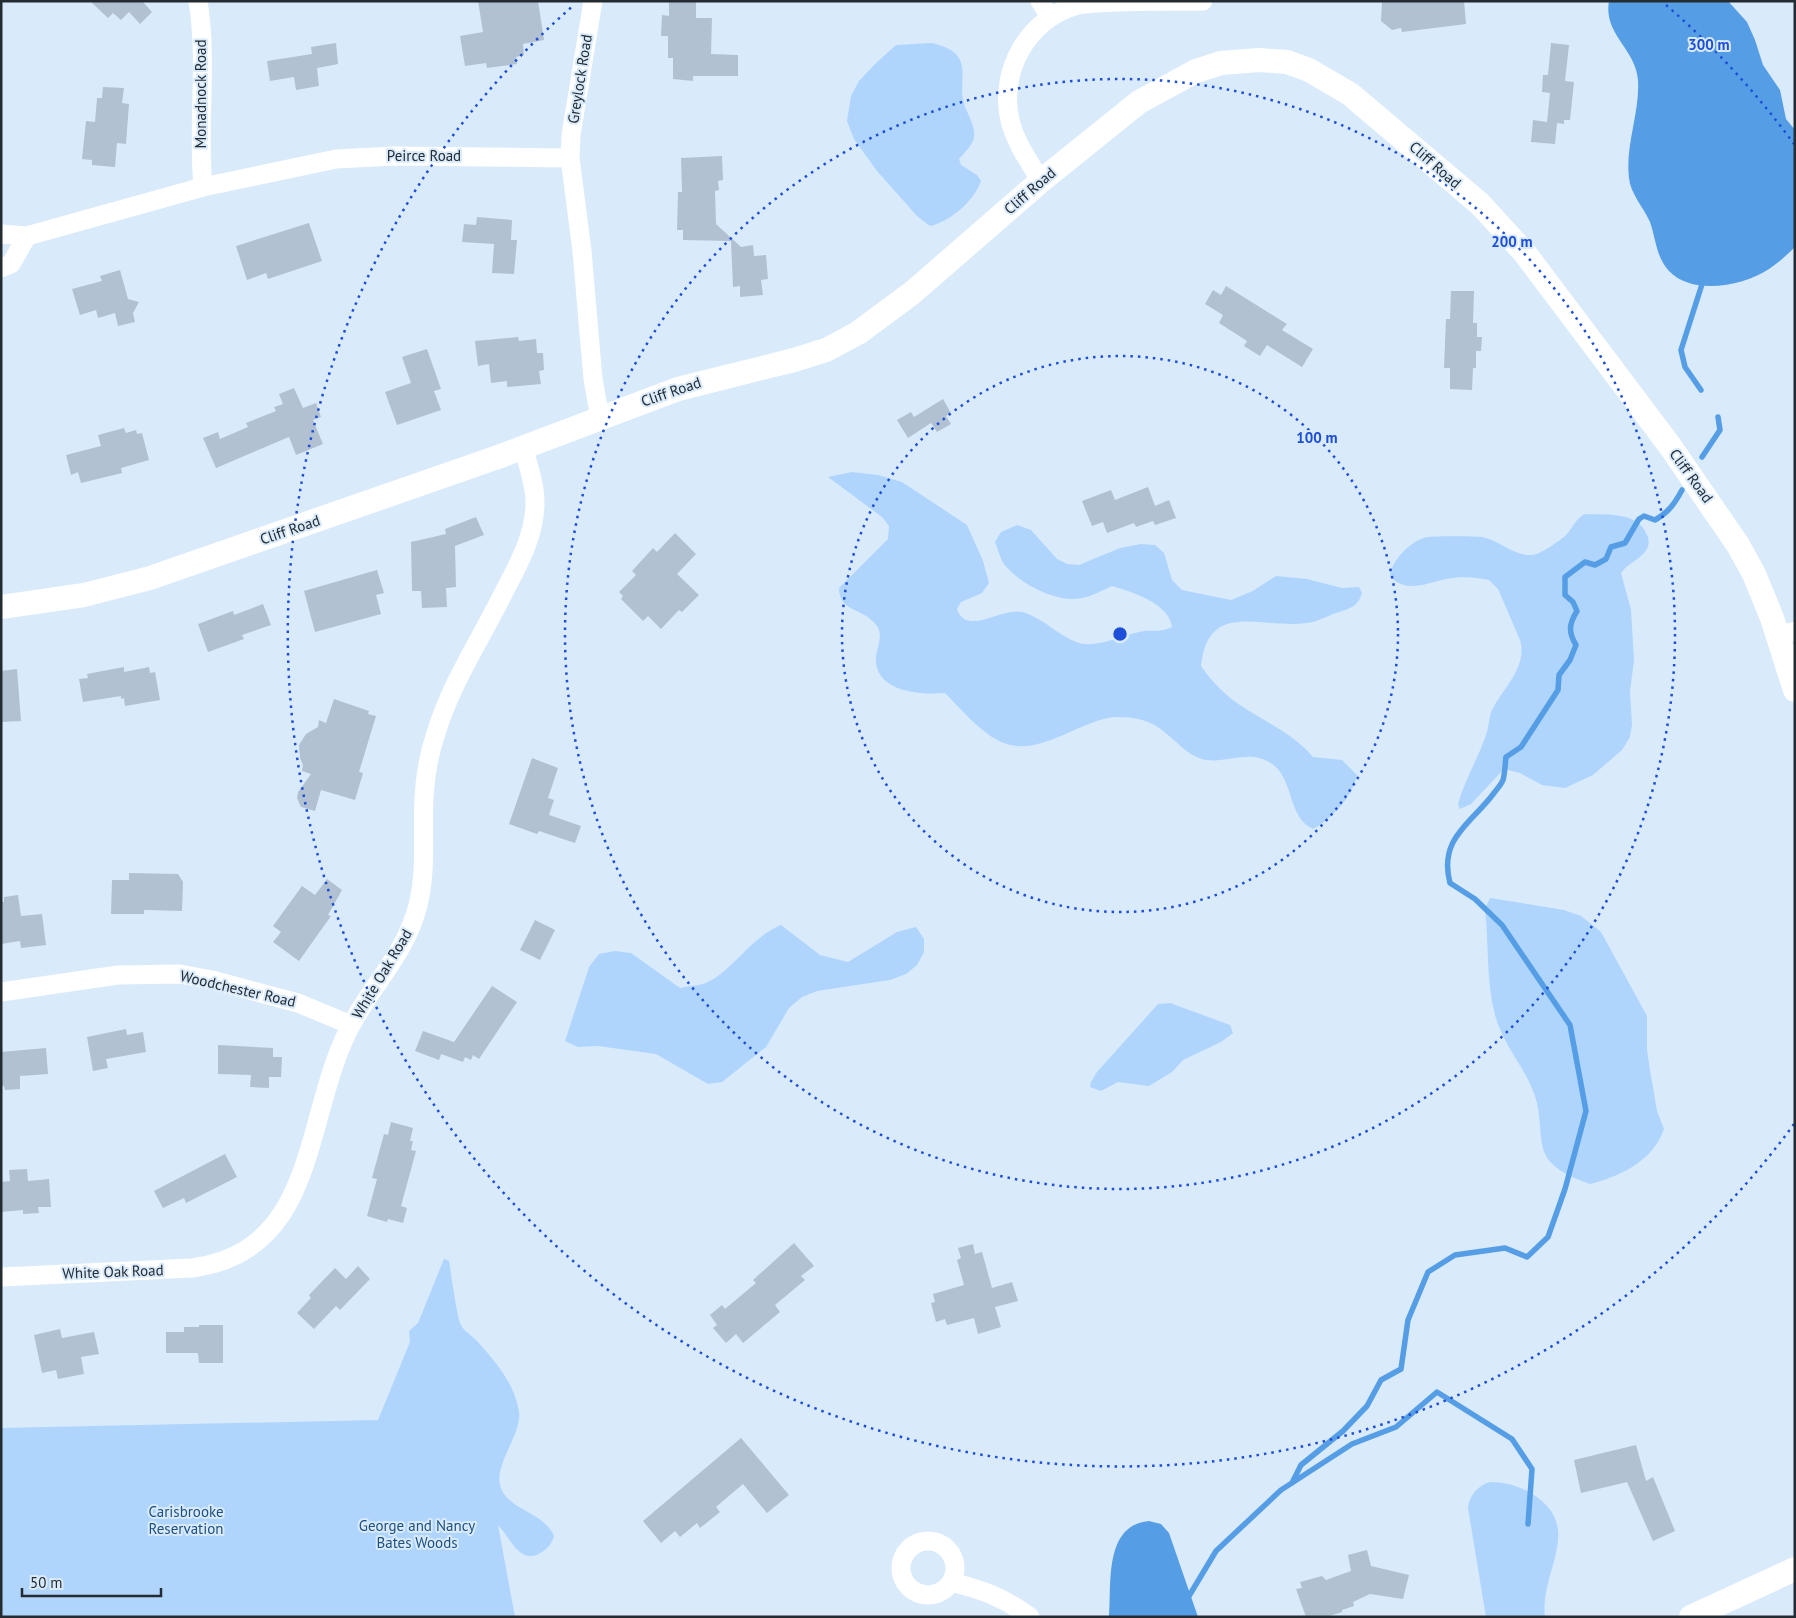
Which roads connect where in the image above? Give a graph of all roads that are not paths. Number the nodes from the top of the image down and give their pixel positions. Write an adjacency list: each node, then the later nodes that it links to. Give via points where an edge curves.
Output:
1 (198, 1): 8 (street, Monadnock Road, via 202,56 200,149)
2 (593, 1): 6 (street, Greylock Road)
3 (1040, 1): 5 (street)
4 (1204, 1): 5 (street, via 1091,3 1070,7)
5 (1050, 17): 7 (street, via 1020,48 1008,86 1011,125)
6 (570, 158): 8 (street, Peirce Road, via 350,157 306,163); 12 (street)
7 (1041, 181): 12 (street, Cliff Road, via 912,293 837,345 789,361 693,384); 15 (street, Cliff Road, via 1132,107 1196,71 1221,63 1259,60 1287,62 1329,80 1369,109 1480,204 1538,268 1722,519)
8 (203, 188): 10 (street, Peirce Road)
9 (1, 234): 10 (street, Peirce Road)
10 (27, 236): 11 (street, via 11,264)
11 (1, 268)
12 (600, 418): 13 (street, Cliff Road)
13 (523, 447): 14 (street, Cliff Road, via 150,578 84,595); 18 (street, White Oak Road, via 535,501 528,543 456,685 436,732 425,787 422,883 412,926)
14 (1, 607)
15 (1786, 634): 16 (street, Cliff Road)
16 (1795, 690)
17 (1, 992): 18 (street, Woodchester Road, via 118,975 180,974 298,1003)
18 (351, 1025): 19 (street, White Oak Road, via 335,1061 291,1201 270,1232 249,1250 223,1262 192,1268)
19 (1, 1277)
20 (1795, 1569): 23 (street)
21 (951, 1582): 22 (street, via 988,1591)
22 (1030, 1617)
23 (1691, 1617)

